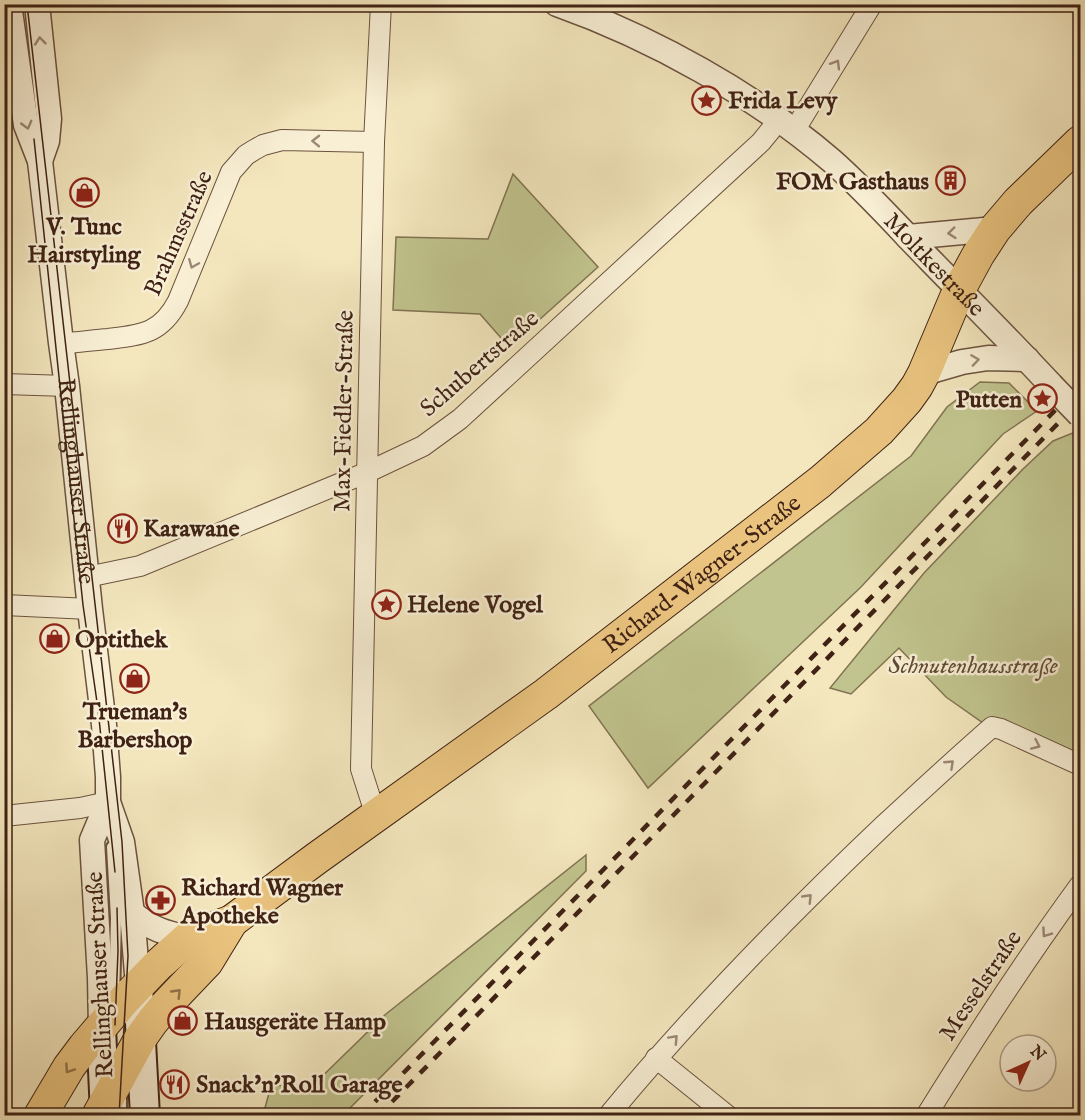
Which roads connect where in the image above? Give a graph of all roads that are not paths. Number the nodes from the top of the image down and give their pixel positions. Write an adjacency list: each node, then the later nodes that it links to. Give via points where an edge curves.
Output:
1 (9, 4): 10 (street, Rellinghauser Straße, one-way to 10, via 26,125)
2 (36, 4): 10 (street, Rellinghauser Straße, one-way to 2, via 49,119)
3 (381, 4): 8 (street, Max-Fiedler-Straße)
4 (557, 4): 6 (street, Moltkestraße)
5 (872, 4): 7 (street, Schubertstraße, one-way to 5)
6 (592, 10): 7 (street, Moltkestraße, via 719,81)
7 (787, 126): 12 (street, Moltkestraße, via 831,161); 20 (street, Schubertstraße, via 761,142 460,419 423,446)
8 (374, 142): 14 (street, Brahmsstraße, one-way to 14, via 282,140 246,155 231,172 167,319 137,335); 20 (street, Max-Fiedler-Straße)
9 (1080, 142): 11 (main road, Richard-Wagner-Straße)
10 (40, 161): 14 (street, Rellinghauser Straße)
11 (995, 229): 12 (street, one-way to 12); 13 (main road, Richard-Wagner-Straße)
12 (908, 237): 13 (street, Moltkestraße)
13 (959, 290): 15 (street, Moltkestraße); 16 (main road, Richard-Wagner-Straße)
14 (61, 343): 18 (street, Rellinghauser Straße)
15 (1027, 359): 16 (street, one-way to 15, via 988,358); 19 (street, Moltkestraße, bridge)
16 (924, 373): 27 (main road, Richard-Wagner-Straße, via 907,400 879,431 820,482 546,694)
17 (4, 384): 18 (street)
18 (67, 386): 21 (street, Rellinghauser Straße)
19 (1080, 415)
20 (368, 472): 21 (street, Schubertstraße, via 140,566); 27 (street, Max-Fiedler-Straße, via 361,769)
21 (87, 578): 23 (street, Rellinghauser Straße)
22 (4, 605): 23 (street)
23 (90, 609): 25 (street, Rellinghauser Straße, via 104,725)
24 (1080, 765): 35 (street, one-way to 24, via 818,888 992,727)
25 (108, 802): 26 (street); 29 (street, Rellinghauser Straße, via 122,842); 33 (street, Rellinghauser Straße, via 92,840)
26 (4, 816)
27 (376, 816): 30 (main road, Richard-Wagner-Straße)
28 (1080, 885): 41 (street, Messelstraße, one-way to 41)
29 (132, 913): 31 (street, via 156,929); 32 (street, Rellinghauser Straße)
30 (232, 921): 31 (main road, Richard-Wagner-Straße); 34 (main road, Richard-Wagner-Straße, one-way to 30, via 166,1005 207,962)
31 (188, 938): 32 (main road, Richard-Wagner-Straße)
32 (138, 986): 33 (main road, Richard-Wagner-Straße); 34 (main road, Rellinghauser Straße)
33 (101, 1028): 36 (main road, Rellinghauser Straße); 37 (main road, Richard-Wagner-Straße, one-way to 37, via 69,1067)
34 (141, 1039): 36 (main road, Richard-Wagner-Straße); 38 (main road, Rellinghauser Straße)
35 (656, 1058): 39 (street); 40 (street)
36 (107, 1113)
37 (40, 1116)
38 (145, 1116)
39 (608, 1116)
40 (728, 1116)
41 (926, 1116)

